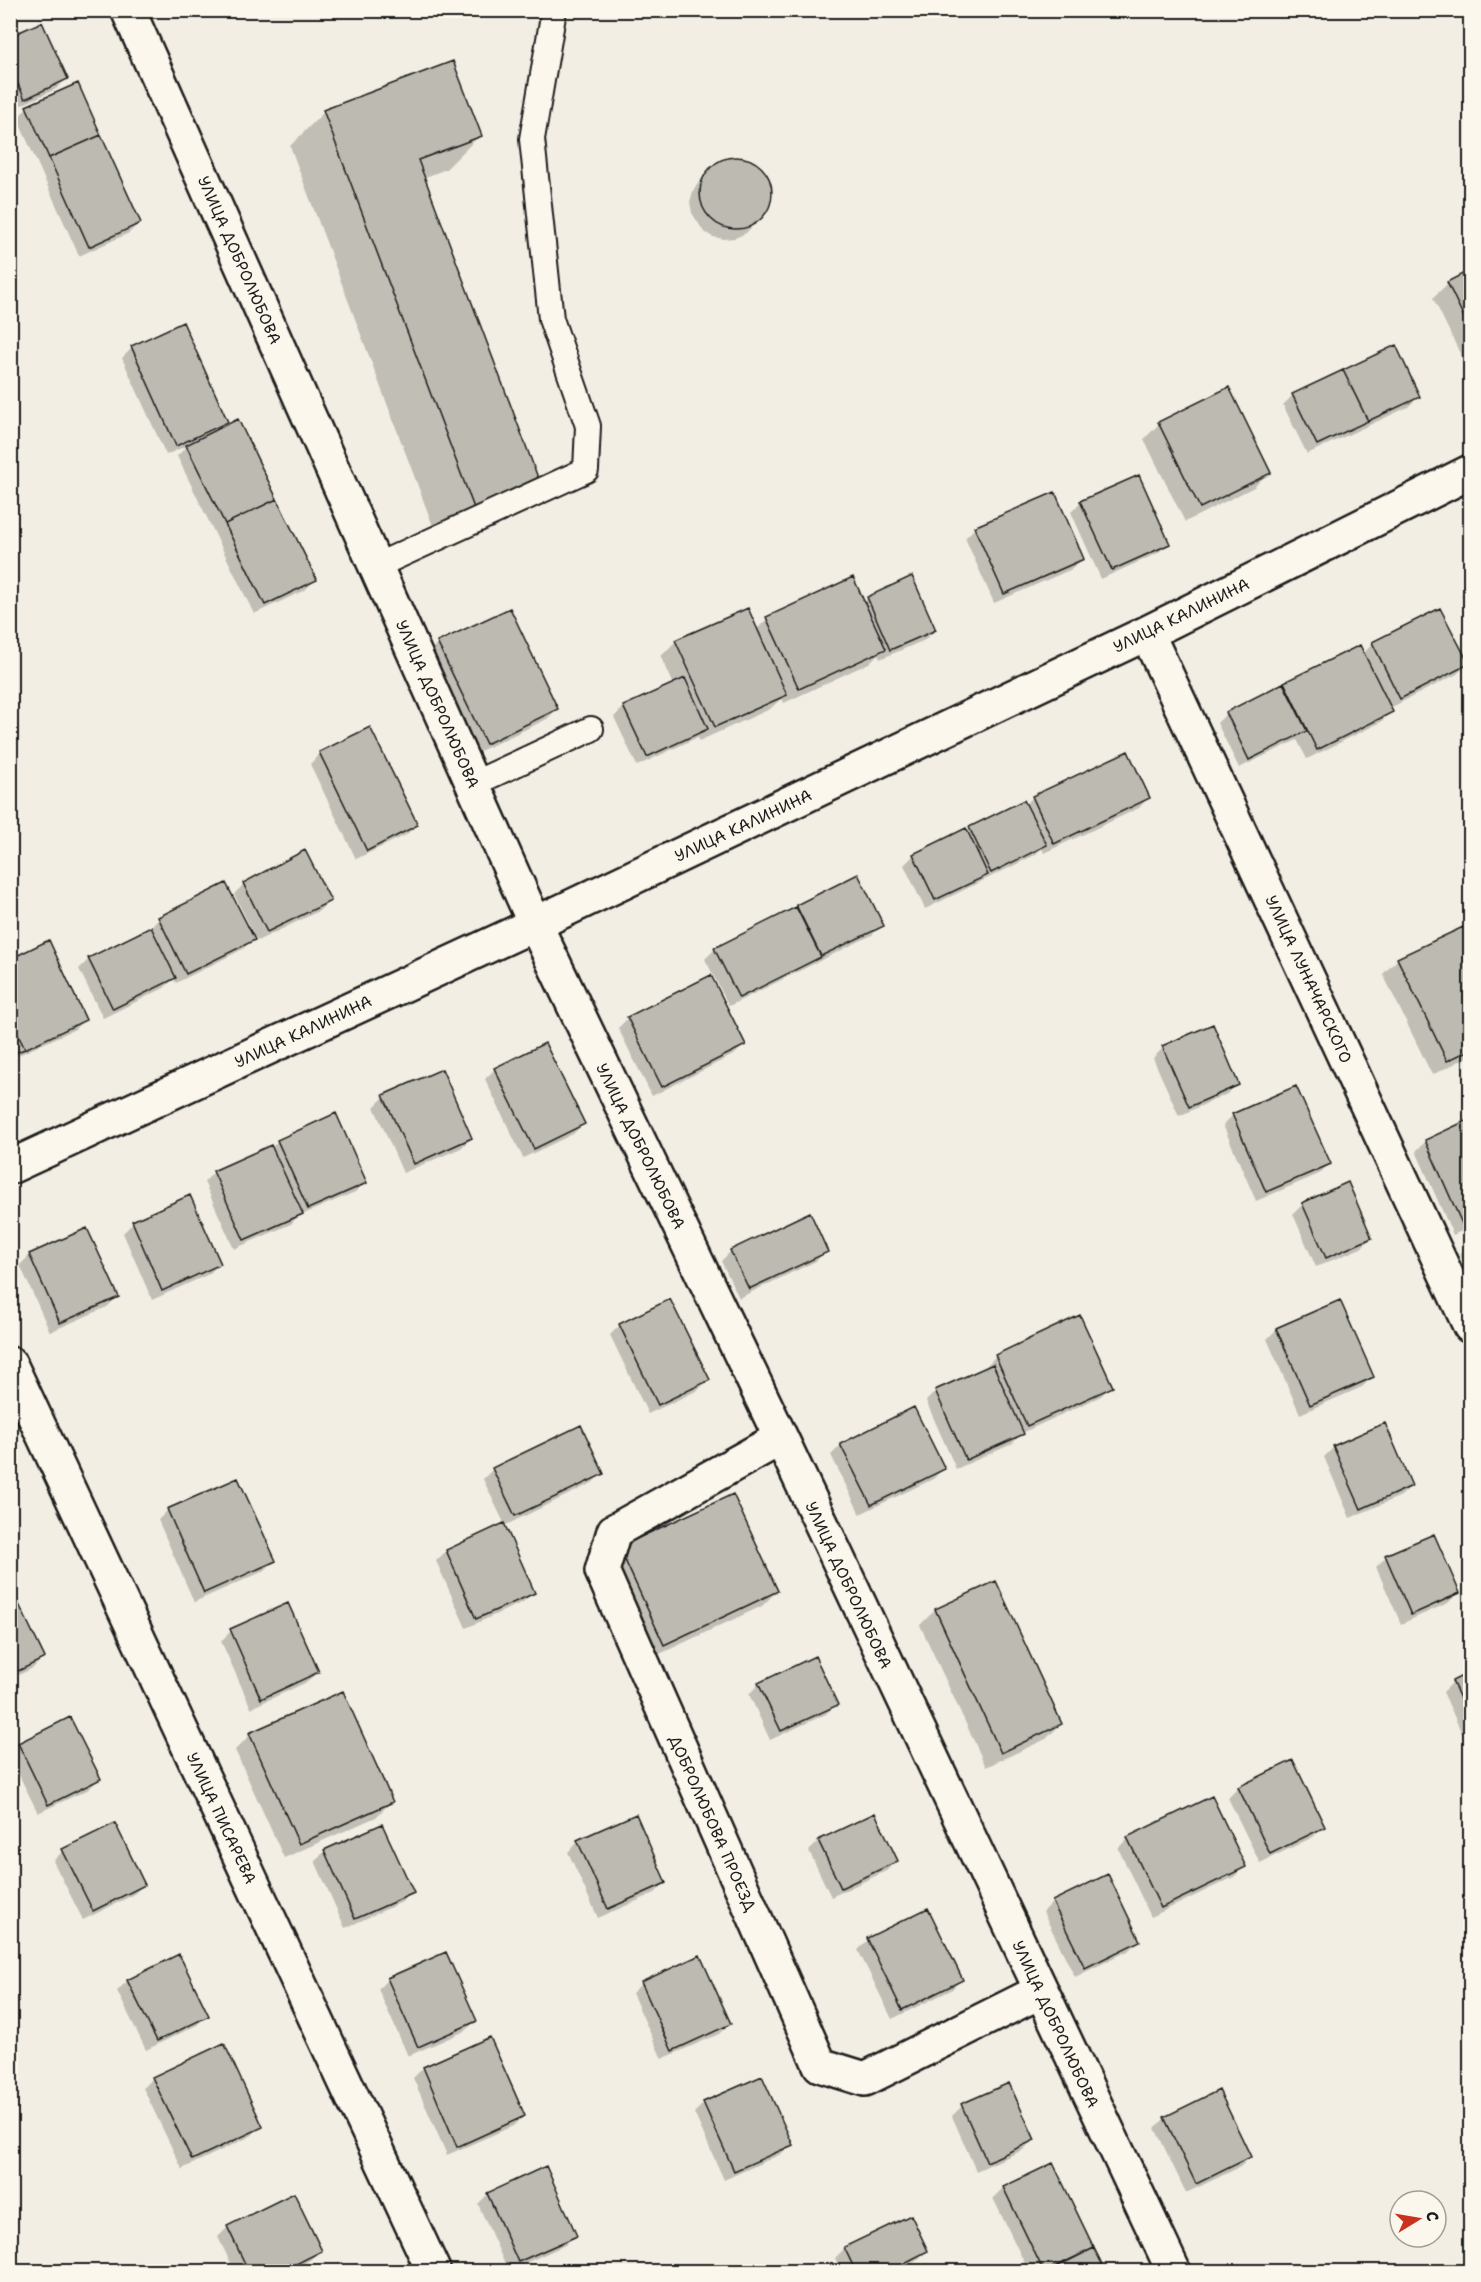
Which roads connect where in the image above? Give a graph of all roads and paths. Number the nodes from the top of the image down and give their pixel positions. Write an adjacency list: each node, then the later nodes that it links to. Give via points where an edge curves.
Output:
1 (128, 10): 4 (street, УЛИЦА ДОБРОЛЮБОВА)
2 (554, 10): 4 (lane, via 532,139 551,319 588,426 585,470)
3 (1470, 472): 5 (street, УЛИЦА КАЛИНИНА)
4 (376, 566): 7 (street, УЛИЦА ДОБРОЛЮБОВА)
5 (1147, 633): 8 (street, УЛИЦА КАЛИНИНА); 10 (street, УЛИЦА ЛУНАЧАРСКОГО)
6 (591, 729): 7 (lane)
7 (473, 784): 8 (street, УЛИЦА ДОБРОЛЮБОВА)
8 (535, 924): 9 (street, УЛИЦА КАЛИНИНА); 12 (street, УЛИЦА ДОБРОЛЮБОВА)
9 (10, 1167)
10 (1470, 1326)
11 (10, 1364): 14 (street, УЛИЦА ПИСАРЕВА)
12 (781, 1438): 13 (street, УЛИЦА ДОБРОЛЮБОВА); 13 (street, ДОБРОЛЮБОВА ПРОЕЗД, via 614,1531 602,1571 820,2064 865,2079)
13 (1041, 1991): 15 (street, УЛИЦА ДОБРОЛЮБОВА)
14 (434, 2271)
15 (1174, 2271)

